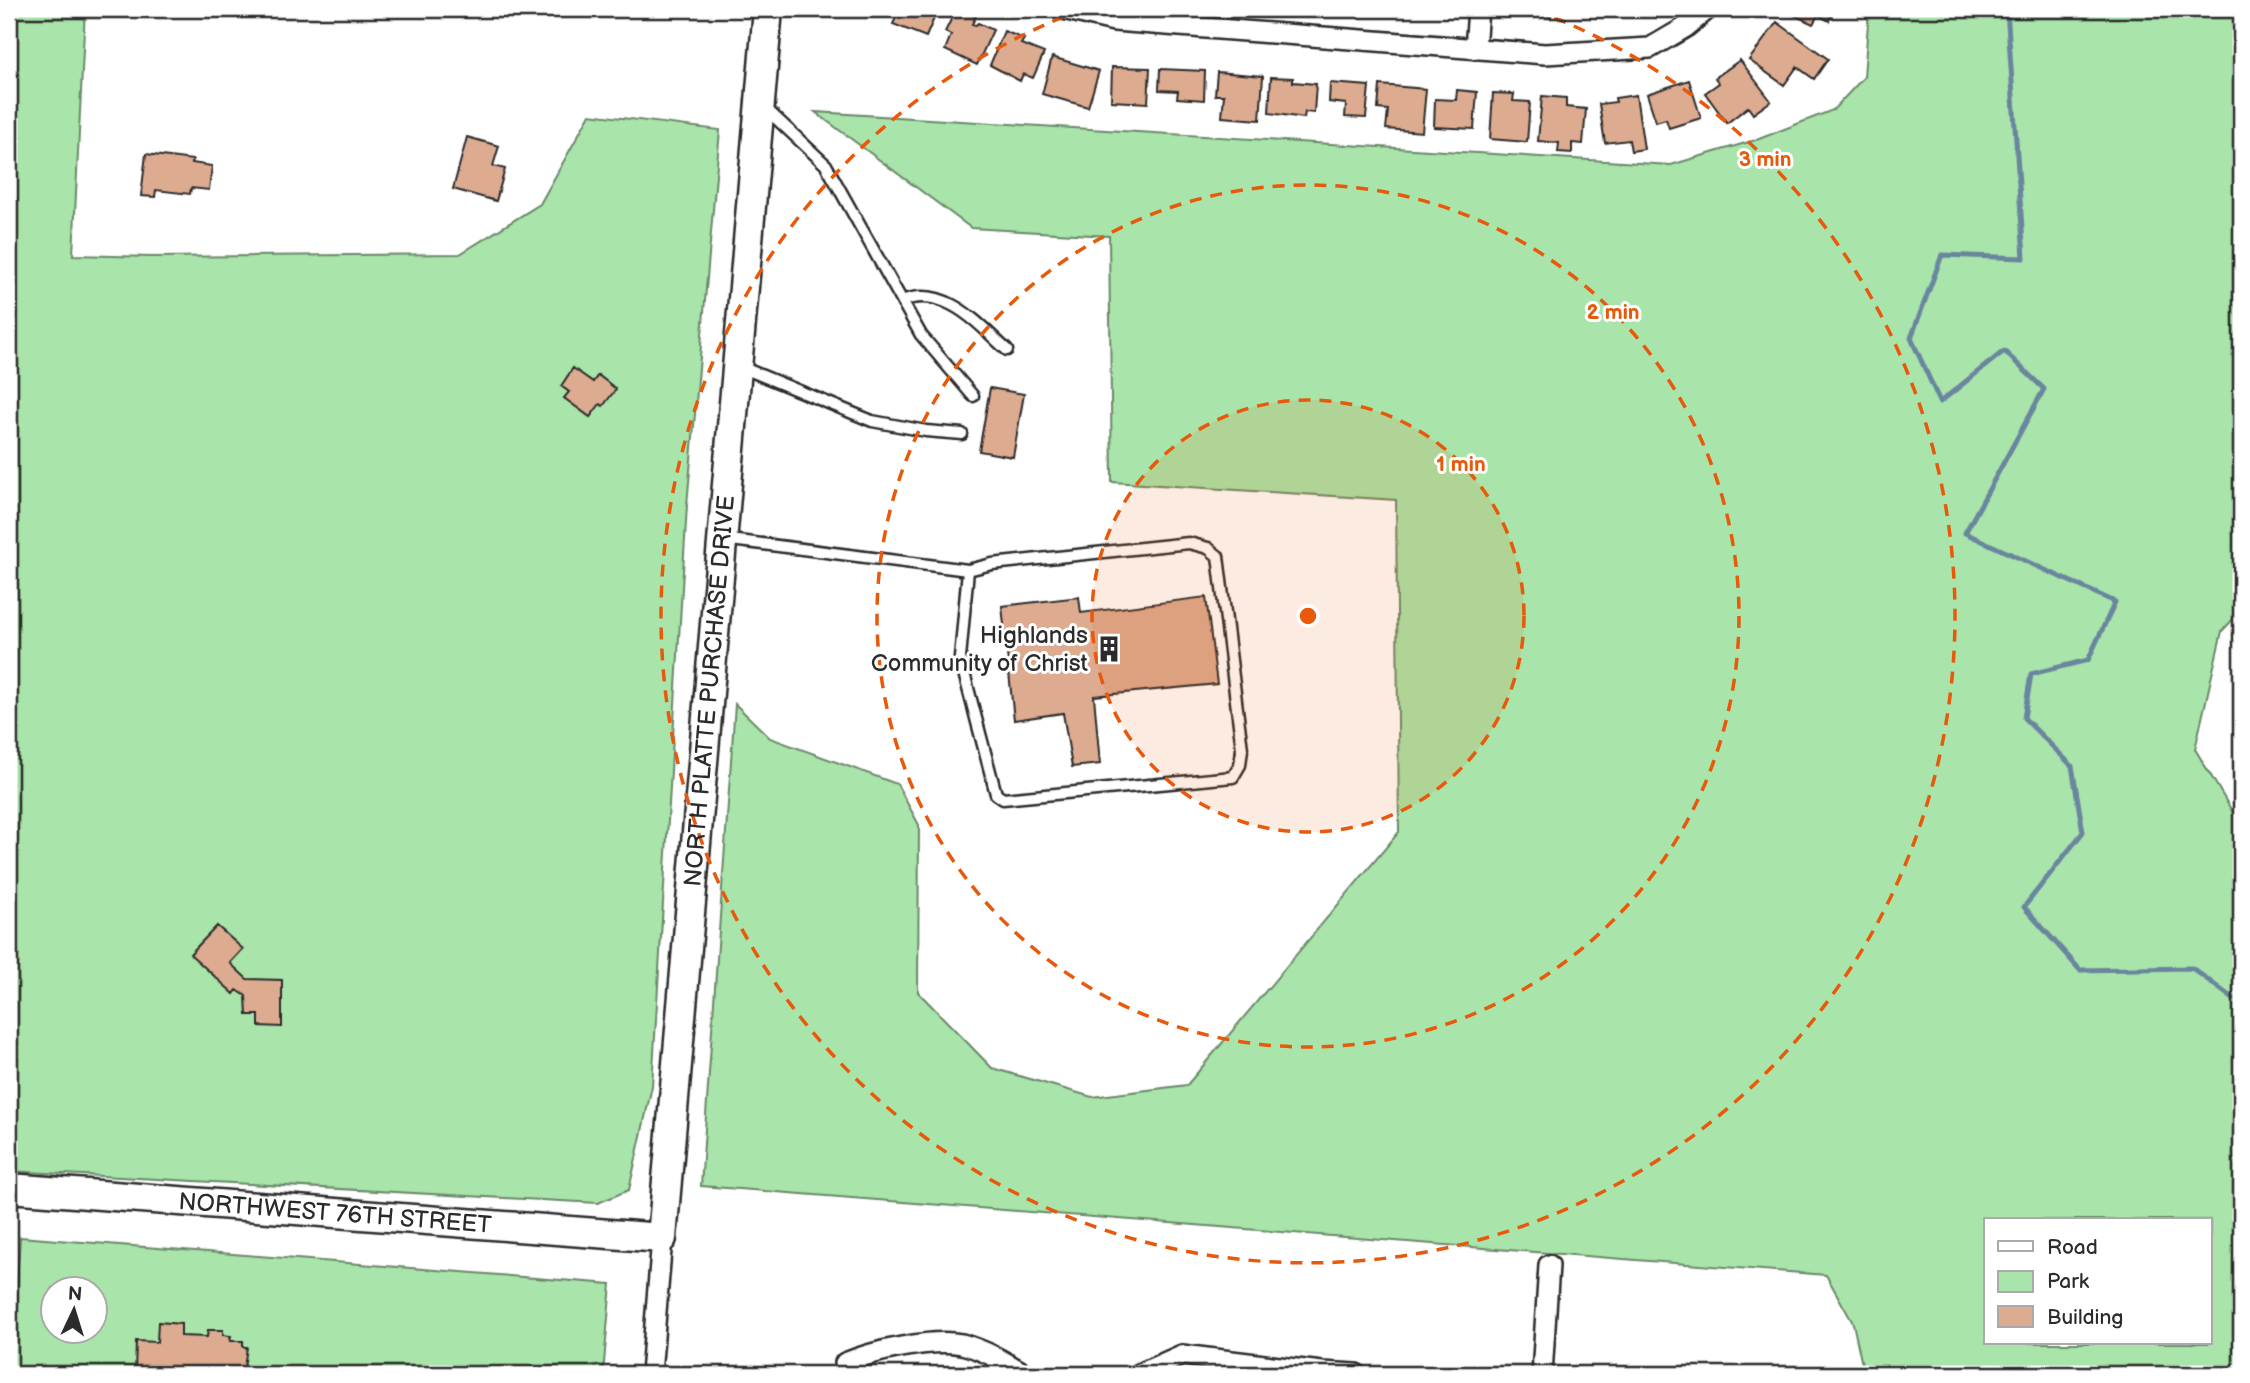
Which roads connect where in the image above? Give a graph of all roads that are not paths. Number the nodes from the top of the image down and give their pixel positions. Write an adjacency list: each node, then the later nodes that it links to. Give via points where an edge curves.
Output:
1 (768, 9): 6 (street, NORTH PLATTE PURCHASE DRIVE)
2 (1063, 9): 5 (street, via 1114,22)
3 (1478, 9): 5 (street)
4 (1709, 9): 5 (street, via 1650,48 1545,54)
5 (1475, 48)
6 (761, 104): 7 (lane, via 827,165); 9 (street, NORTH PLATTE PURCHASE DRIVE)
7 (902, 301): 8 (lane, via 915,296 947,301); 10 (lane, via 921,335)
8 (1007, 350)
9 (738, 366): 11 (lane, via 872,421); 12 (street, NORTH PLATTE PURCHASE DRIVE)
10 (973, 396)
11 (962, 434)
12 (723, 539): 13 (lane); 15 (street, NORTH PLATTE PURCHASE DRIVE)
13 (968, 570): 13 (lane, via 960,658 996,794 1003,799 1233,778 1242,749 1218,556 1208,548 1189,544)
14 (9, 1188): 15 (street, NORTHWEST 76TH STREET)
15 (662, 1238): 19 (street, NORTH PLATTE PURCHASE DRIVE)
16 (1549, 1265): 23 (street)
17 (845, 1363): 20 (street, via 913,1345 960,1344)
18 (1322, 1373): 21 (street, via 1182,1355); 22 (street)
19 (651, 1374)
20 (1025, 1374)
21 (1139, 1374)
22 (1356, 1374)
23 (1542, 1374)

